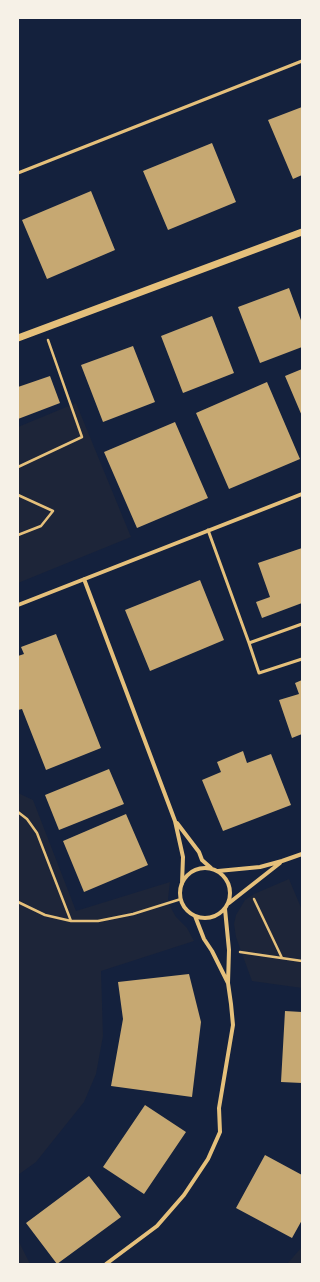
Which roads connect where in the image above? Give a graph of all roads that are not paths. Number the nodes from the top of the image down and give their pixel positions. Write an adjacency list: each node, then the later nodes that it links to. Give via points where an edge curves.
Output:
1 (302, 61): 2 (lane)
2 (18, 173)
3 (302, 232): 4 (street)
4 (18, 338)
5 (302, 494): 6 (street)
6 (208, 530): 7 (street); 10 (lane)
7 (84, 579): 8 (street); 12 (street)
8 (18, 605)
9 (302, 624): 10 (lane)
10 (249, 643): 11 (lane, via 260,673)
11 (302, 659)
12 (175, 821): 15 (street); 17 (street, via 183,857)
13 (302, 854): 14 (street)
14 (282, 861): 16 (street, via 260,867); 18 (street)
15 (211, 869): 16 (street); 17 (street, via 201,868 192,872)
16 (218, 872): 18 (street, via 230,885)
17 (182, 884): 20 (street, via 181,899 186,909)
18 (229, 903): 19 (street)
19 (225, 909): 20 (street, via 208,918); 21 (street, via 229,950)
20 (195, 916): 21 (street, via 204,939)
21 (228, 983): 22 (street, via 233,1025 219,1108 220,1132 208,1159 184,1195 157,1226)
22 (106, 1264)

